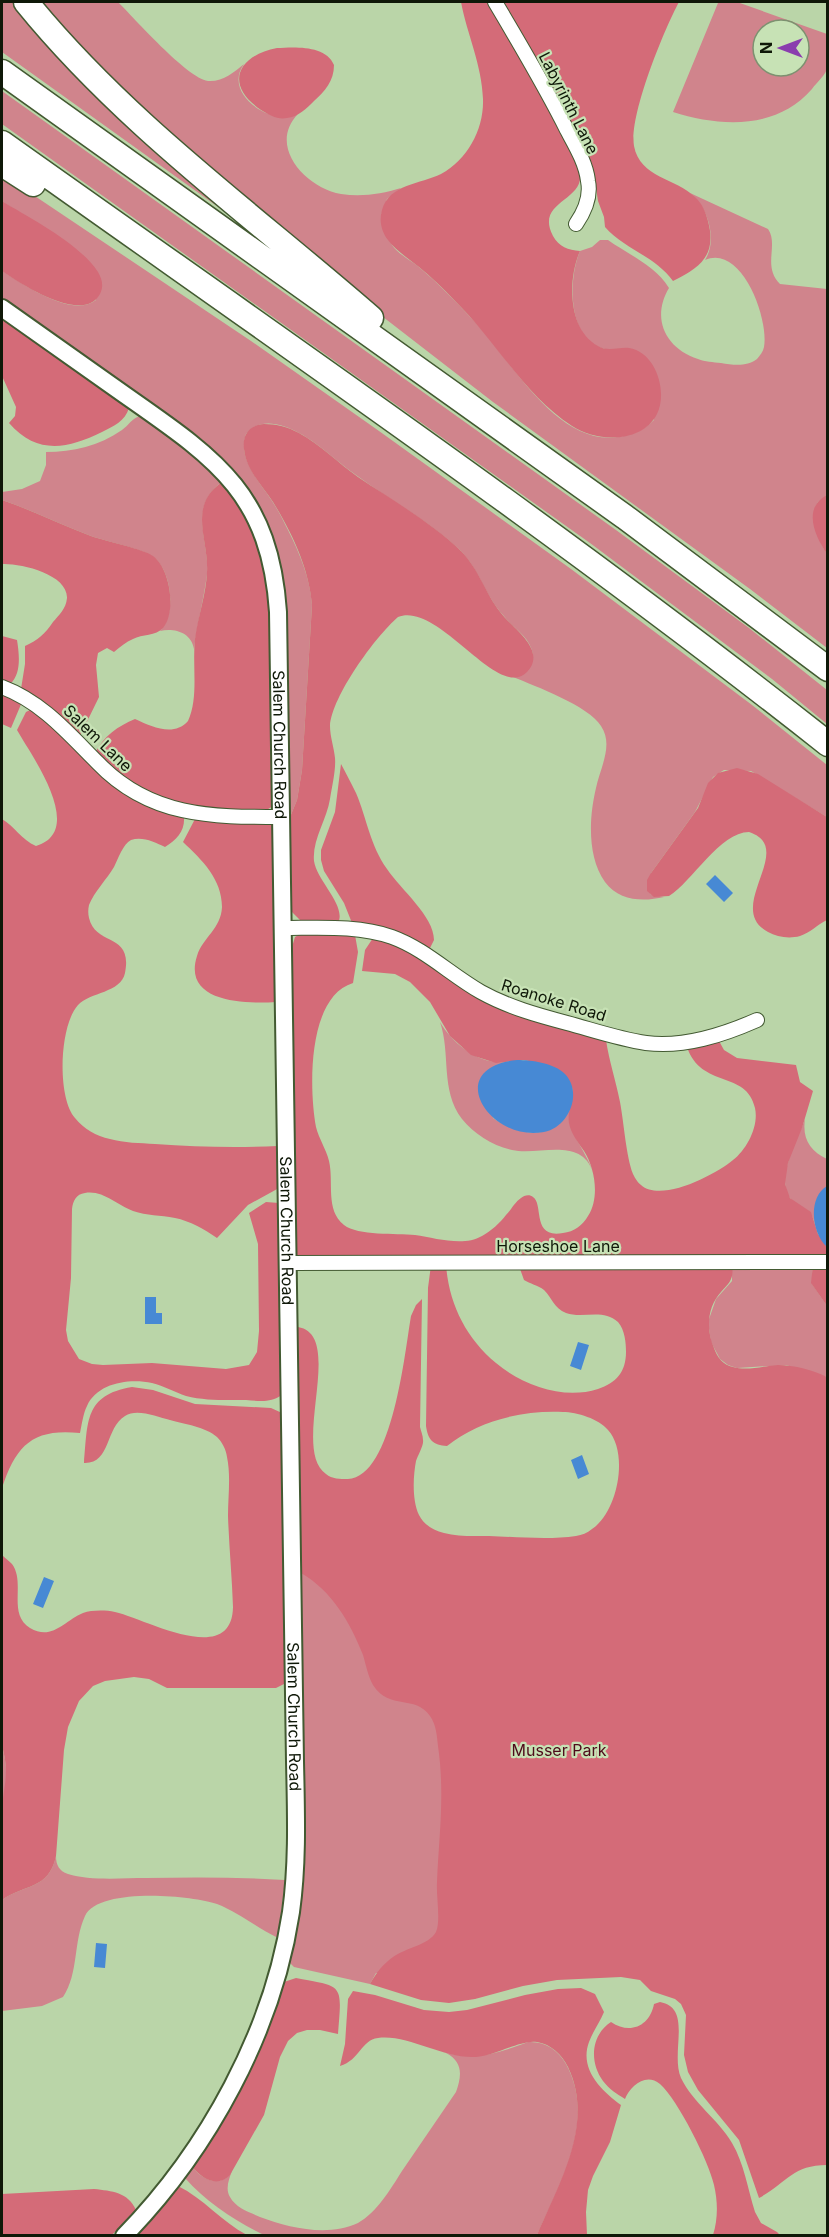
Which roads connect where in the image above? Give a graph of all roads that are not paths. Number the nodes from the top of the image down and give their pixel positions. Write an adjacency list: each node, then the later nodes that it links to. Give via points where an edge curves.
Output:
1 (26, 2): 9 (highway, via 163,144)
2 (495, 2): 6 (street, Labyrinth Lane, via 560,115 584,166 589,193)
3 (2, 72): 9 (highway)
4 (2, 143): 8 (highway)
5 (2, 164): 8 (highway)
6 (576, 224)
7 (2, 308): 13 (street, Salem Church Road, via 197,446 223,470 250,507 270,554 277,594)
8 (276, 338): 12 (highway, via 580,556)
9 (484, 416): 10 (highway)
10 (828, 669)
11 (2, 687): 13 (street, Salem Lane, via 44,710 113,778 141,796 189,813)
12 (828, 744)
13 (281, 817): 14 (street, Salem Church Road)
14 (283, 928): 15 (street, Roanoke Road, via 356,929 390,936 505,1004 635,1041 687,1042); 17 (street, Salem Church Road)
15 (757, 1020)
16 (828, 1262): 17 (street, Horseshoe Lane)
17 (288, 1263): 18 (street, Salem Church Road, via 296,1822 291,1912 273,1988 233,2082 185,2162)
18 (124, 2235)

